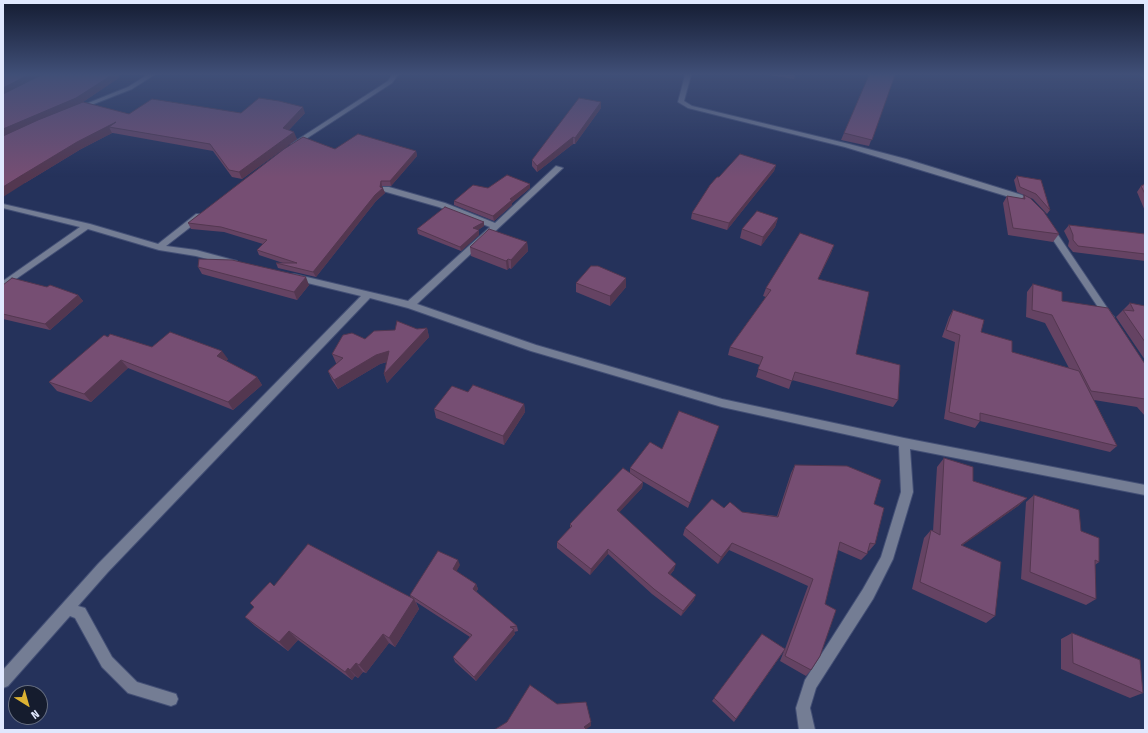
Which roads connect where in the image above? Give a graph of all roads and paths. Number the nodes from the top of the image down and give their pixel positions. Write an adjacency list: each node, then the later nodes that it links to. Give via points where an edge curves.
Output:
1 (77, 109): 4 (street)
2 (348, 109): 5 (street)
3 (702, 109): 10 (street, via 903,161 1019,198 1029,202)
4 (72, 111)
5 (287, 149)
6 (560, 168): 13 (street)
7 (386, 189): 13 (street, via 442,205)
8 (3, 206): 12 (street)
9 (209, 209): 14 (street)
10 (1038, 212)
11 (1047, 224): 20 (street)
12 (87, 226): 14 (street); 17 (street)
13 (496, 226): 19 (street)
14 (159, 246): 15 (street)
15 (241, 264)
16 (286, 275): 18 (street)
17 (3, 285)
18 (368, 295): 19 (street); 23 (street, via 108,562)
19 (410, 305): 21 (street, via 534,348 722,403)
20 (1115, 326)
21 (904, 443): 22 (street); 26 (street, via 907,492 887,559 868,594 810,685 803,708)
22 (1145, 490)
23 (68, 608): 24 (street); 25 (street, via 80,613 107,662 133,688)
24 (3, 681)
25 (171, 699)
26 (807, 730)

